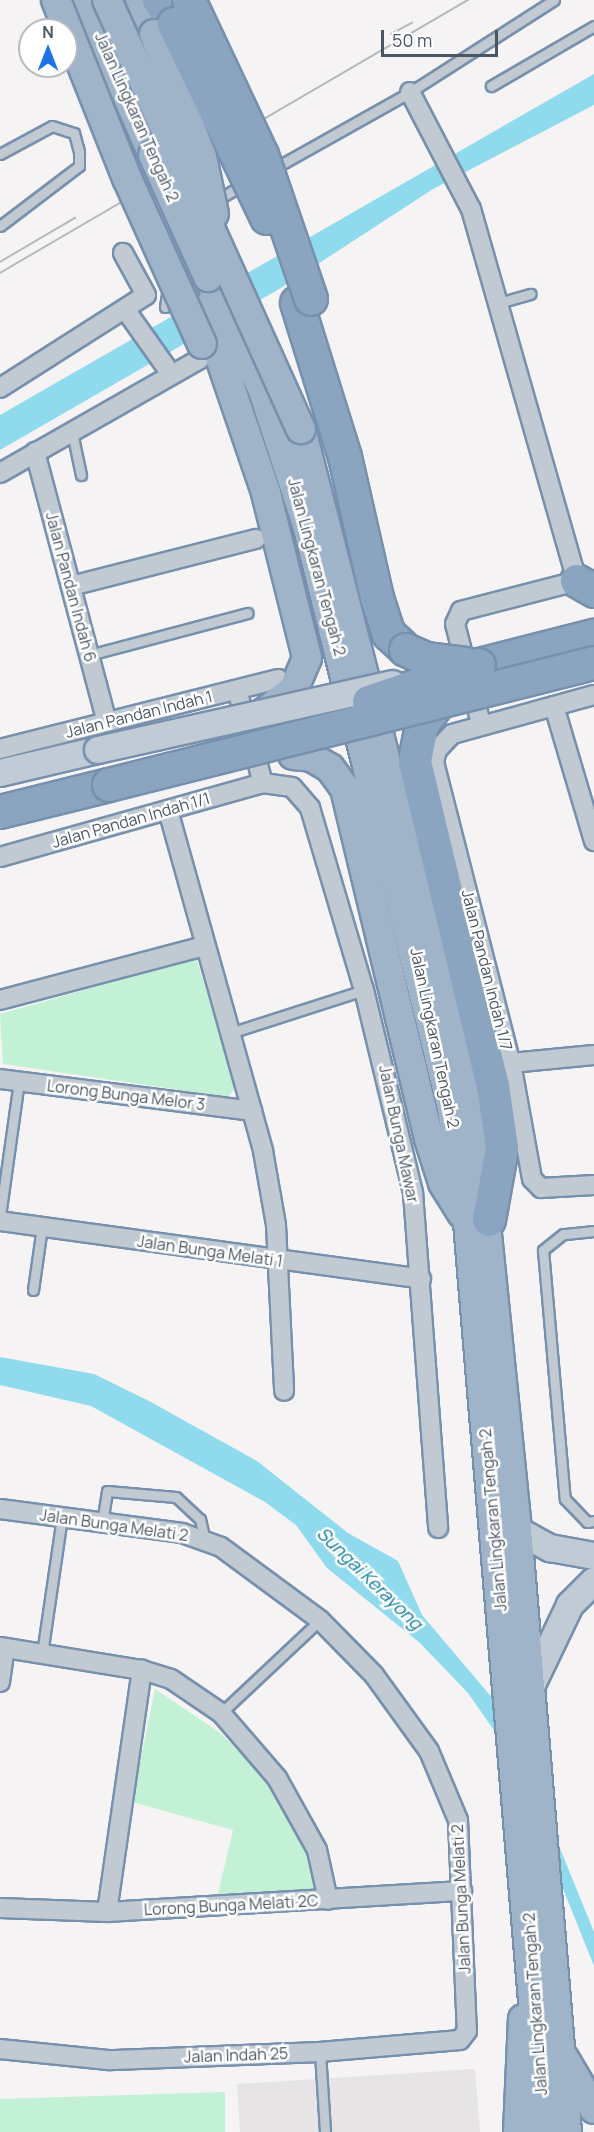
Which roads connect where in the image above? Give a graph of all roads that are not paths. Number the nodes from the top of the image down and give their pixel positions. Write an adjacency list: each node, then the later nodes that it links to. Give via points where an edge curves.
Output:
1 (56, 0): 18 (highway, bridge, via 127,178)
2 (85, 0): 13 (highway, Jalan Lingkaran Tengah 2, bridge)
3 (107, 0): 13 (highway, Jalan Lingkaran Tengah 2, bridge)
4 (140, 0): 6 (highway)
5 (554, 0): 9 (lane)
6 (169, 15): 13 (highway, bridge, via 202,157); 32 (highway, bridge, via 262,155 343,424 345,457 389,634 406,650 426,659)
7 (594, 26): 8 (lane)
8 (491, 86)
9 (410, 92): 15 (street, via 466,195); 16 (lane, via 146,237 168,288)
10 (0, 153): 11 (lane, via 52,126 74,133 79,152 79,166)
11 (0, 226)
12 (123, 253): 17 (street, via 146,295)
13 (217, 272): 18 (highway); 66 (highway, Jalan Lingkaran Tengah 2, via 262,388 308,528 433,1020); 66 (highway, Jalan Lingkaran Tengah 2, bridge, via 301,429 454,1016)
14 (531, 294): 15 (lane)
15 (495, 304): 27 (street)
16 (165, 307)
17 (131, 316): 19 (street); 20 (street)
18 (214, 362): 19 (street); 38 (highway, via 266,493 307,658 294,688)
19 (168, 369): 21 (street)
20 (0, 388)
21 (72, 432): 22 (street); 24 (lane)
22 (36, 452): 23 (street); 26 (street, Jalan Pandan Indah 6)
23 (0, 473)
24 (81, 476)
25 (256, 539): 26 (street)
26 (71, 586): 30 (street, Jalan Pandan Indah 6)
27 (585, 586): 40 (street, via 461,611 455,624)
28 (248, 613): 30 (lane)
29 (594, 636): 32 (highway)
30 (89, 655): 39 (street, Jalan Pandan Indah 6)
31 (594, 663): 35 (highway, bridge)
32 (479, 665): 35 (highway, bridge)
33 (279, 679): 34 (street, Jalan Pandan Indah 1)
34 (237, 690): 39 (street, Jalan Pandan Indah 1); 47 (street)
35 (430, 692): 38 (main road, bridge, via 382,684); 41 (highway, bridge); 45 (highway, via 416,745); 46 (highway, bridge, via 387,698)
36 (594, 695): 37 (street)
37 (555, 706): 40 (street); 52 (street)
38 (265, 712): 46 (main road, bridge)
39 (107, 722): 42 (street, Jalan Pandan Indah 1)
40 (482, 724): 45 (street, via 443,740)
41 (325, 732): 43 (main road); 46 (highway, bridge)
42 (0, 749)
43 (293, 755): 46 (main road); 66 (highway, via 312,757 330,768 345,789 357,823 429,1139 443,1183)
44 (0, 772): 46 (main road)
45 (426, 773): 59 (street, Jalan Pandan Indah 1/7); 66 (highway, via 493,1086 502,1148)
46 (105, 775): 48 (highway); 50 (highway); 51 (main road)
47 (263, 783): 49 (street, Jalan Pandan Indah 1/1); 55 (street, Jalan Bunga Mawar, via 292,787 310,808)
48 (0, 790)
49 (168, 810): 53 (street, Jalan Pandan Indah 1/1); 54 (street)
50 (0, 812)
51 (0, 828)
52 (594, 841)
53 (0, 857)
54 (205, 946): 56 (street); 57 (street)
55 (364, 990): 57 (lane); 70 (street, Jalan Bunga Mawar, via 413,1193)
56 (0, 1000)
57 (230, 1033): 62 (street)
58 (594, 1055): 59 (street)
59 (511, 1063): 63 (street, Jalan Pandan Indah 1/7, via 532,1179 542,1188)
60 (0, 1079): 61 (street, Lorong Bunga Melor 3)
61 (19, 1081): 62 (street, Lorong Bunga Melor 3); 64 (lane)
62 (252, 1111): 69 (street, via 271,1190)
63 (594, 1185)
64 (0, 1216)
65 (0, 1221): 67 (street, Jalan Bunga Melati 1)
66 (479, 1221): 78 (highway, Jalan Lingkaran Tengah 2); 91 (highway, Jalan Lingkaran Tengah 2, via 499,1594)
67 (42, 1227): 69 (street, Jalan Bunga Melati 1); 71 (lane)
68 (594, 1232): 75 (lane, via 562,1233 543,1250 565,1499 588,1521)
69 (279, 1261): 70 (street, Jalan Bunga Melati 1); 72 (street)
70 (421, 1279): 77 (street, Jalan Bunga Mawar)
71 (33, 1290)
72 (284, 1391)
73 (0, 1509): 74 (street, Jalan Bunga Melati 2)
74 (62, 1517): 76 (street, Jalan Bunga Melati 2); 84 (lane)
75 (594, 1521)
76 (102, 1522): 79 (street, Jalan Bunga Melati 2); 79 (lane, via 107,1491 176,1497 200,1519)
77 (438, 1528)
78 (517, 1530): 80 (main road, via 550,1548); 87 (highway, Jalan Lingkaran Tengah 2)
79 (205, 1540): 82 (street, Jalan Bunga Melati 2, via 245,1560)
80 (594, 1556)
81 (594, 1581): 87 (main road, via 570,1605)
82 (320, 1620): 88 (lane); 89 (street, Jalan Bunga Melati 2, via 374,1675 429,1751 458,1820)
83 (2, 1648): 84 (street); 86 (street)
84 (42, 1654): 85 (street)
85 (141, 1670): 88 (street, via 171,1679); 93 (street)
86 (0, 1682)
87 (530, 1689): 91 (highway, Jalan Lingkaran Tengah 2)
88 (221, 1713): 90 (street, via 277,1778 317,1850)
89 (462, 1891): 90 (street, Lorong Bunga Melati 2C); 95 (street, Jalan Bunga Melati 2)
90 (328, 1900): 93 (street, Lorong Bunga Melati 2C)
91 (538, 1907): 94 (highway, Jalan Lingkaran Tengah 2); 98 (highway, Jalan Lingkaran Tengah 2)
92 (0, 1908): 93 (street, Lorong Bunga Melati 2C)
93 (107, 1912)
94 (531, 1954): 101 (highway, via 518,2061); 102 (highway, Jalan Lingkaran Tengah 2)
95 (467, 2031): 97 (street, Jalan Indah 25, via 460,2040)
96 (0, 2049): 97 (street, Jalan Indah 25, via 108,2060)
97 (320, 2052): 100 (lane)
98 (561, 2054): 99 (highway); 103 (highway, Jalan Lingkaran Tengah 2)
99 (594, 2109)
100 (325, 2132)
101 (518, 2132)
102 (544, 2132)
103 (567, 2132)

